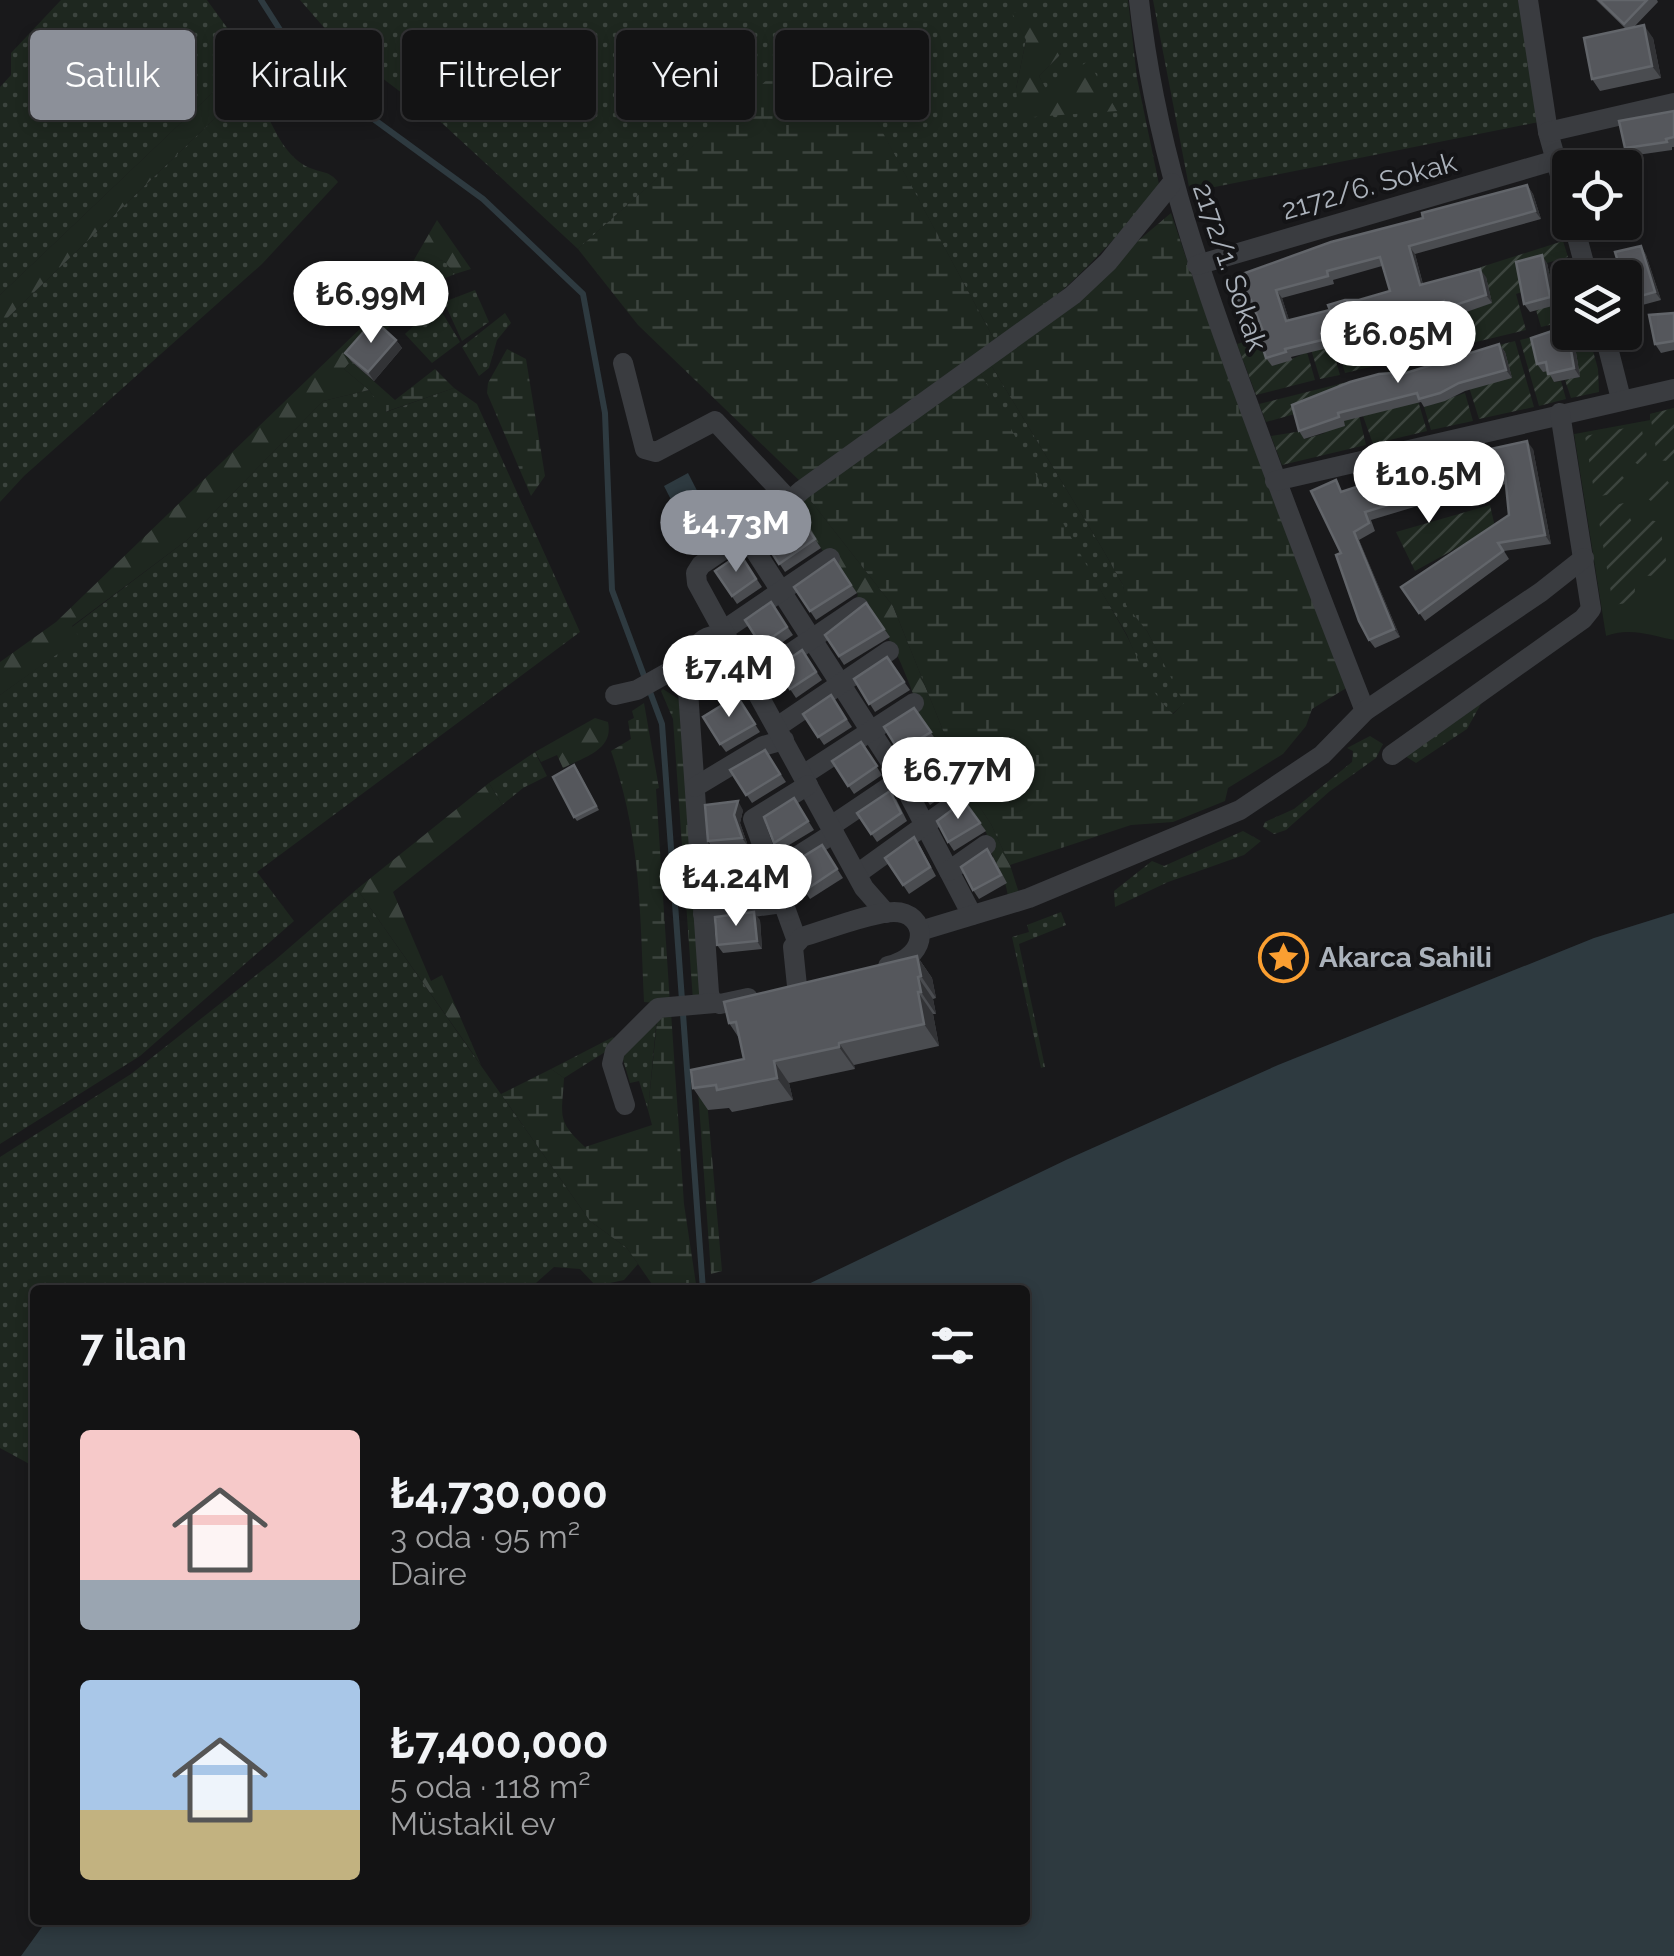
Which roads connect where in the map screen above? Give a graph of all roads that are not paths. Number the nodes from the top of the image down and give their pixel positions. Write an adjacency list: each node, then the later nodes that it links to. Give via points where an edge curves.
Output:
1 (1139, 0): 7 (street, 2172/1. Sokak)
2 (1528, 0): 4 (street)
3 (1674, 103): 4 (street)
4 (1548, 132): 5 (street)
5 (1553, 150)
6 (1552, 161): 8 (street, 2172/6. Sokak)
7 (1172, 183): 8 (street, 2172/1. Sokak); 15 (street, via 1073,295)
8 (1197, 265): 14 (street, 2172/1. Sokak)
9 (1609, 350): 12 (street)
10 (623, 362): 15 (street, via 645,449 656,452 715,421)
11 (1674, 389): 12 (street)
12 (1622, 400): 13 (street)
13 (1560, 413): 14 (street); 18 (street)
14 (1275, 480): 29 (street, 2172/1. Sokak)
15 (790, 501): 16 (street)
16 (745, 535): 19 (street); 21 (street, via 696,573)
17 (830, 558): 19 (street)
18 (1584, 558): 29 (street); 33 (street, via 1592,604 1583,619)
19 (781, 591): 21 (street); 22 (street)
20 (858, 606): 22 (street)
21 (728, 638): 24 (street, via 700,642); 24 (street, via 733,666 722,675 702,672); 25 (street)
22 (812, 638): 25 (street); 26 (street)
23 (890, 651): 26 (street)
24 (691, 660): 27 (street); 36 (street)
25 (751, 680): 31 (street)
26 (841, 684): 30 (street); 31 (street)
27 (614, 695)
28 (914, 703): 30 (street)
29 (1364, 710): 48 (street, via 1322,756 1240,810)
30 (871, 731): 34 (street); 35 (street)
31 (780, 734): 35 (street); 36 (street)
32 (938, 754): 34 (street)
33 (1392, 755)
34 (901, 779): 38 (street); 39 (street)
35 (806, 780): 39 (street); 42 (street, via 754,817)
36 (694, 787): 41 (street)
37 (961, 800): 38 (street)
38 (925, 825): 43 (street); 44 (street)
39 (832, 830): 42 (street); 44 (street)
40 (986, 844): 43 (street)
41 (700, 865): 42 (street); 47 (street)
42 (768, 866): 45 (street)
43 (949, 871): 48 (street)
44 (856, 874): 46 (street)
45 (782, 903): 47 (street); 50 (street)
46 (886, 913): 49 (street, via 910,917); 50 (street)
47 (703, 914): 52 (street)
48 (972, 916): 49 (street)
49 (920, 931): 51 (street, via 909,960)
50 (796, 941): 52 (street, via 792,953 806,984)
51 (867, 971)
52 (709, 1004): 53 (street, via 657,1009 612,1055)
53 (625, 1105)

